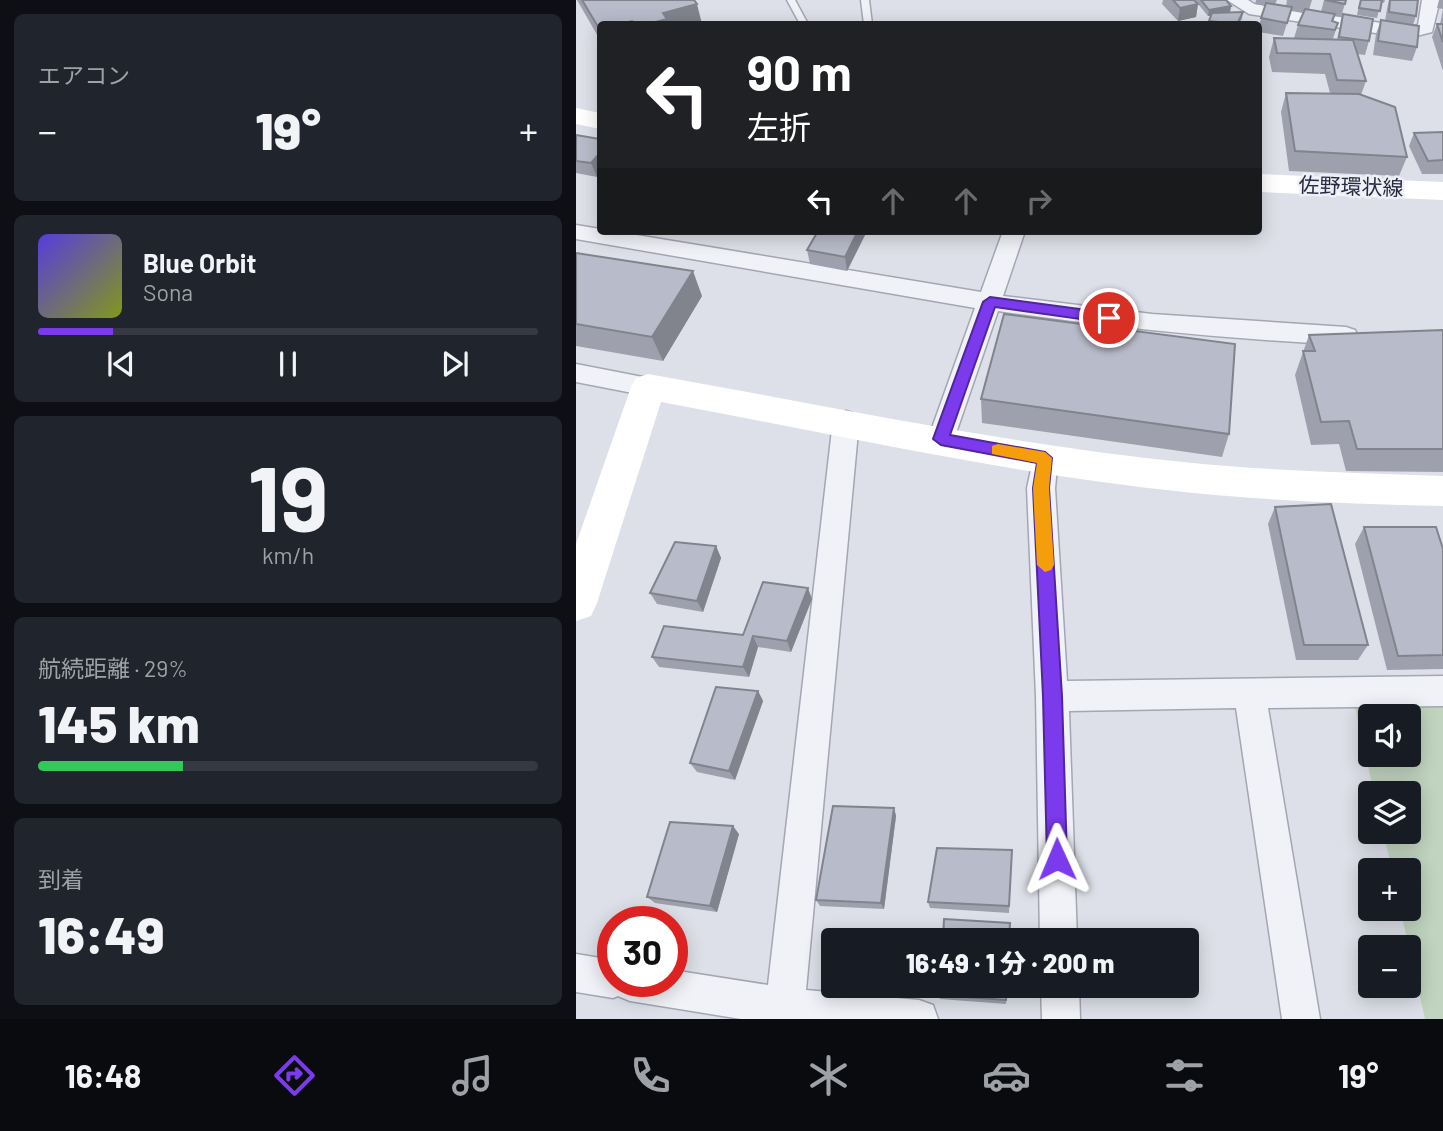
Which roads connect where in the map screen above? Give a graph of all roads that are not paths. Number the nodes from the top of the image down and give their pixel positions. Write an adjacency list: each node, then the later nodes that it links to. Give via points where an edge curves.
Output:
1 (791, 0): 5 (lane)
2 (865, 0): 6 (lane)
3 (1236, 0): 4 (street, via 1249,9 1409,33 1426,28)
4 (1431, 0)
5 (802, 21)
6 (868, 21)
7 (576, 95): 8 (street)
8 (597, 98)
9 (576, 116): 10 (street)
10 (597, 120)
11 (1262, 183): 12 (street, 佐野環状線)
12 (1443, 191)
13 (1262, 200): 14 (street, 佐野環状線)
14 (1443, 206)
15 (576, 232): 17 (street)
16 (1013, 235): 17 (street)
17 (990, 302): 18 (street, via 1182,327); 22 (street)
18 (1365, 337)
19 (576, 373): 20 (street)
20 (648, 387): 21 (street); 25 (street)
21 (846, 421): 22 (street); 34 (street)
22 (941, 439): 23 (street)
23 (1045, 458): 24 (street, via 1182,477); 28 (street, via 1041,488)
24 (1443, 491)
25 (576, 603)
26 (1443, 691): 27 (street)
27 (1250, 694): 28 (street); 37 (street)
28 (1053, 696): 29 (street)
29 (1059, 928)
30 (576, 973): 31 (street)
31 (597, 976)
32 (688, 991): 34 (street)
33 (1060, 998): 36 (street)
34 (785, 1007): 35 (street)
35 (919, 1019)
36 (1061, 1019)
37 (1300, 1019)

